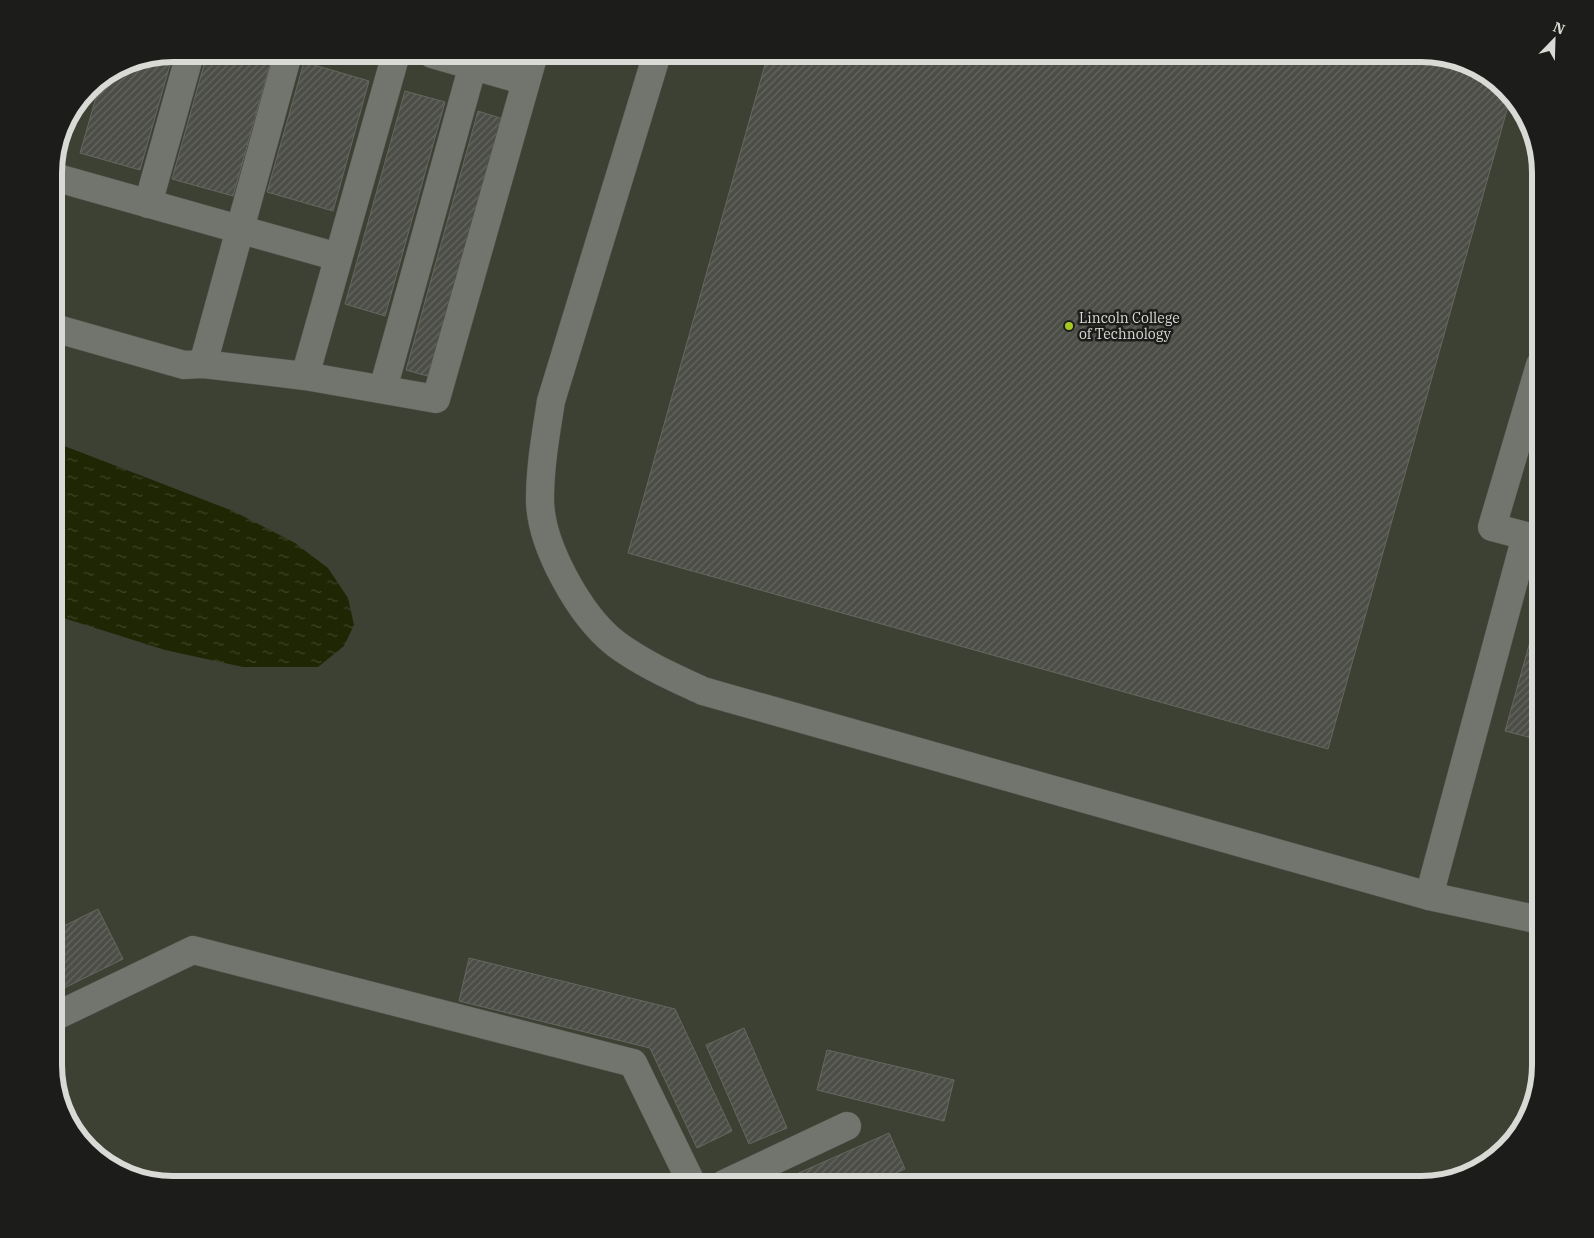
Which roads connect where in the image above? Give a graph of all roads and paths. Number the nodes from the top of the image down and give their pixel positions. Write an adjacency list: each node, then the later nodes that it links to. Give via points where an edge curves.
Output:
1 (187, 63): 10 (lane)
2 (285, 63): 11 (lane)
3 (393, 63): 12 (lane)
4 (474, 63): 16 (lane)
5 (482, 63): 8 (lane)
6 (531, 63): 8 (lane)
7 (654, 63): 18 (lane, via 551,400 542,457 540,501 548,541 562,576 585,612 615,643 657,670 703,691)
8 (526, 81): 16 (lane, via 436,399)
9 (63, 180): 10 (lane)
10 (148, 204): 11 (lane)
11 (239, 230): 12 (lane); 14 (lane)
12 (338, 257): 15 (lane)
13 (63, 331): 14 (lane, via 184,365)
14 (203, 364): 15 (lane)
15 (305, 376): 16 (lane)
16 (382, 390)
17 (1532, 392): 18 (lane, via 1492,526 1526,536)
18 (1429, 896): 19 (lane)
19 (1532, 918)
20 (63, 1013): 22 (lane, via 193,950 633,1063)
21 (847, 1126): 23 (lane)
22 (688, 1176)
23 (741, 1176)

